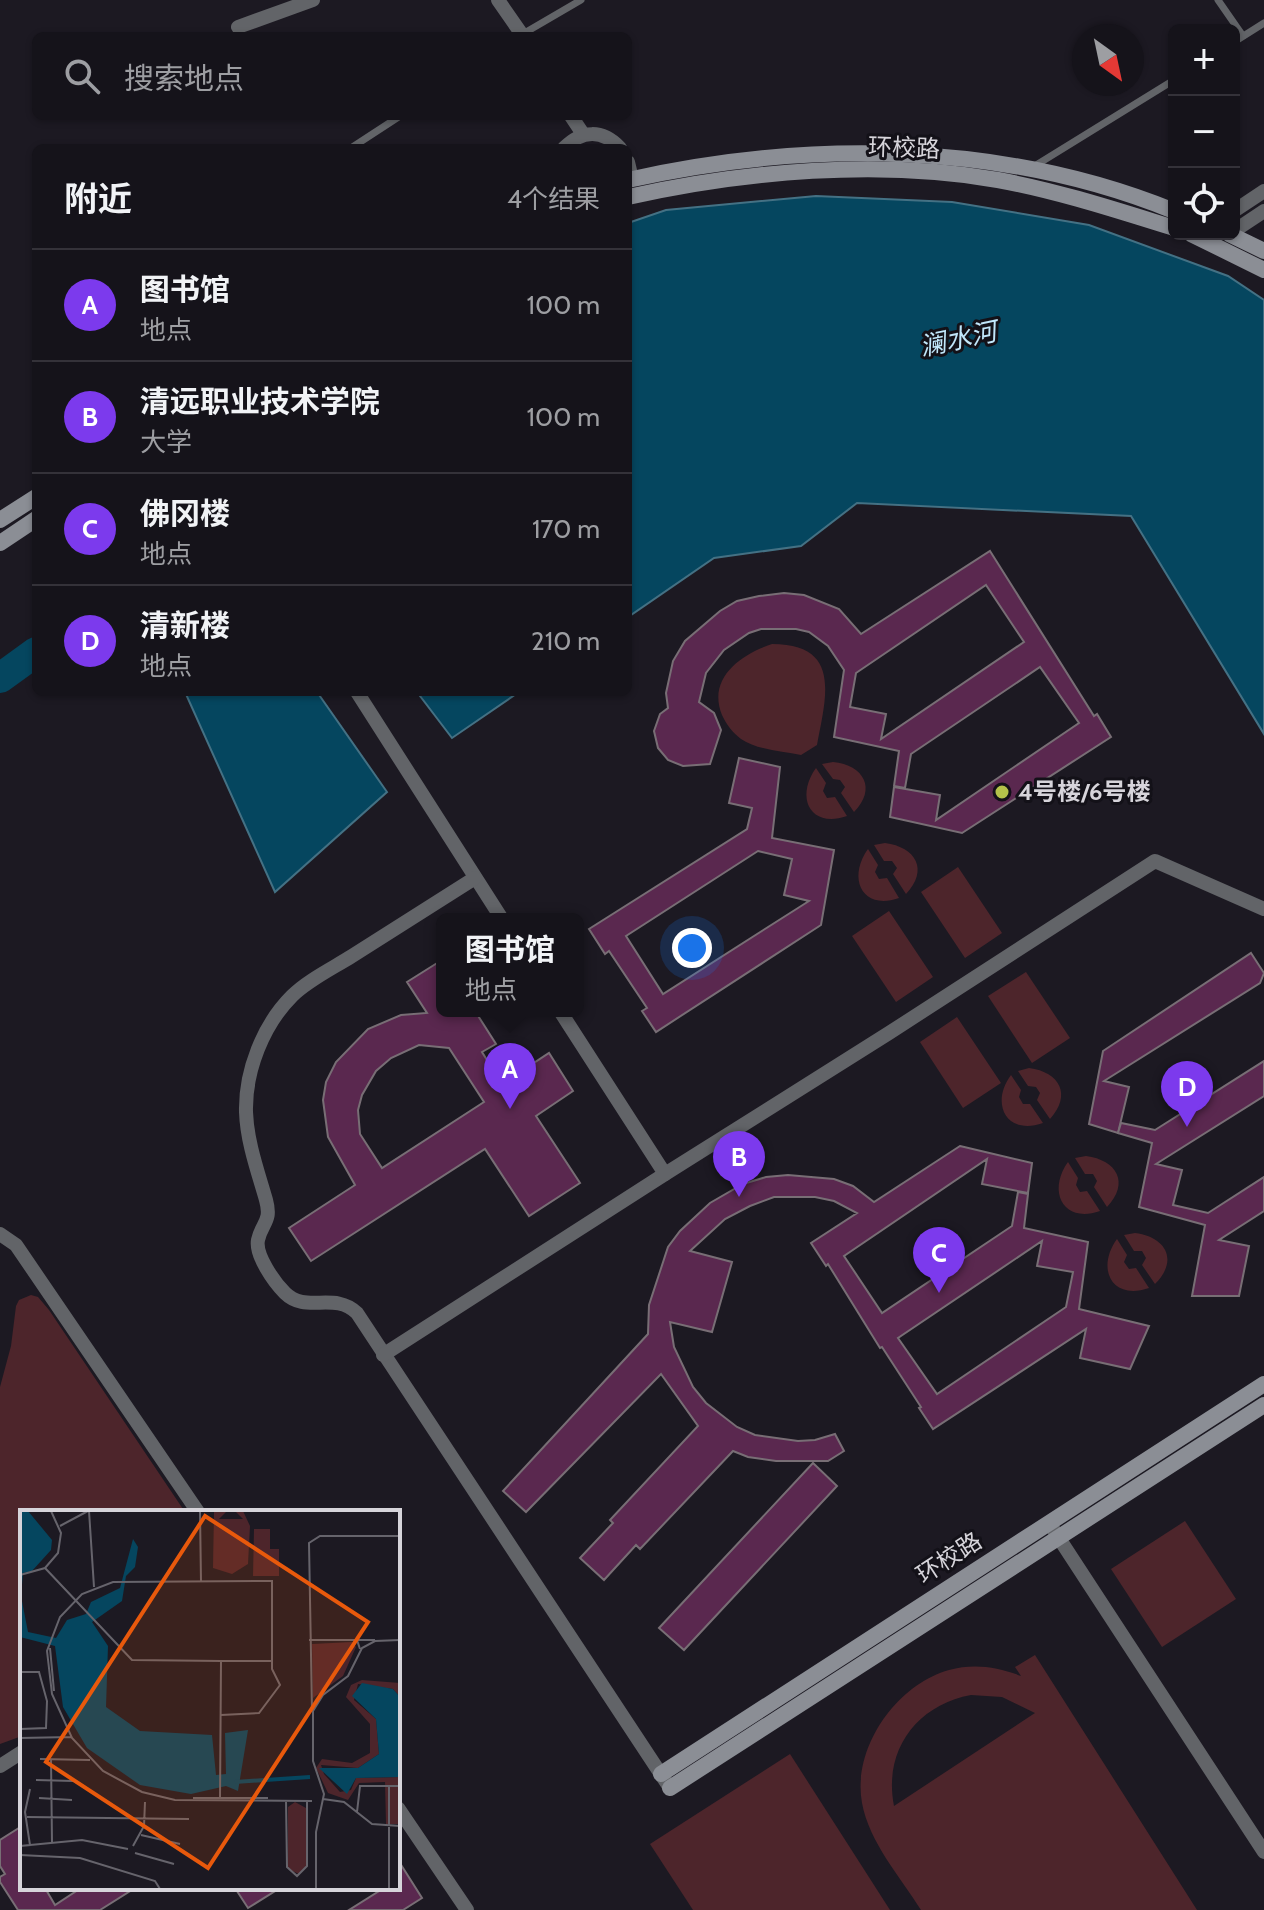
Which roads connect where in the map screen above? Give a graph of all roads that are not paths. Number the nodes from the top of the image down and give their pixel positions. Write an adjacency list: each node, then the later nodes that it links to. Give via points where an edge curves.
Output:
1 (313, 0): 6 (street)
2 (498, 0): 7 (street)
3 (581, 0): 8 (lane)
4 (1218, 0): 9 (lane)
5 (1264, 23): 9 (lane)
6 (238, 27)
7 (518, 32)
8 (528, 32)
9 (1243, 36): 10 (lane)
10 (1240, 38)
11 (1168, 84): 18 (lane)
12 (394, 120): 15 (lane)
13 (574, 120): 14 (street)
14 (583, 134): 16 (street); 17 (street, via 606,136)
15 (357, 144)
16 (569, 144)
17 (615, 144)
18 (1032, 168): 19 (street, 环校路, via 919,155 843,153 779,157); 23 (street, 环校路)
19 (632, 180)
20 (1264, 191): 22 (street)
21 (632, 196): 25 (street, 环校路, via 767,176 936,172 1056,192)
22 (1240, 207)
23 (1168, 209)
24 (1264, 211): 26 (street)
25 (1168, 226)
26 (1240, 227)
27 (1240, 238): 29 (street)
28 (1203, 240): 30 (street)
29 (1264, 251)
30 (1264, 270)
31 (32, 500): 32 (street)
32 (0, 520)
33 (32, 522): 34 (street)
34 (0, 543)
35 (360, 696): 36 (street)
36 (475, 878): 38 (street); 42 (street, via 299,990 268,1030 250,1075 247,1126 269,1216 258,1251 291,1298 351,1307)
37 (1264, 909): 40 (street, via 1155,861)
38 (498, 913)
39 (564, 1017): 40 (street)
40 (665, 1174): 42 (street)
41 (0, 1234): 45 (street, via 16,1245)
42 (383, 1355): 50 (street)
43 (1264, 1384): 46 (street, 环校路)
44 (1264, 1405): 47 (street, 环校路)
45 (197, 1510)
46 (1048, 1522): 47 (street); 50 (street, 环校路)
47 (1058, 1538): 50 (street, 环校路); 52 (street)
48 (20, 1753): 49 (street)
49 (0, 1766)
50 (665, 1781)
51 (400, 1811): 53 (street)
52 (1264, 1852)
53 (467, 1910)

